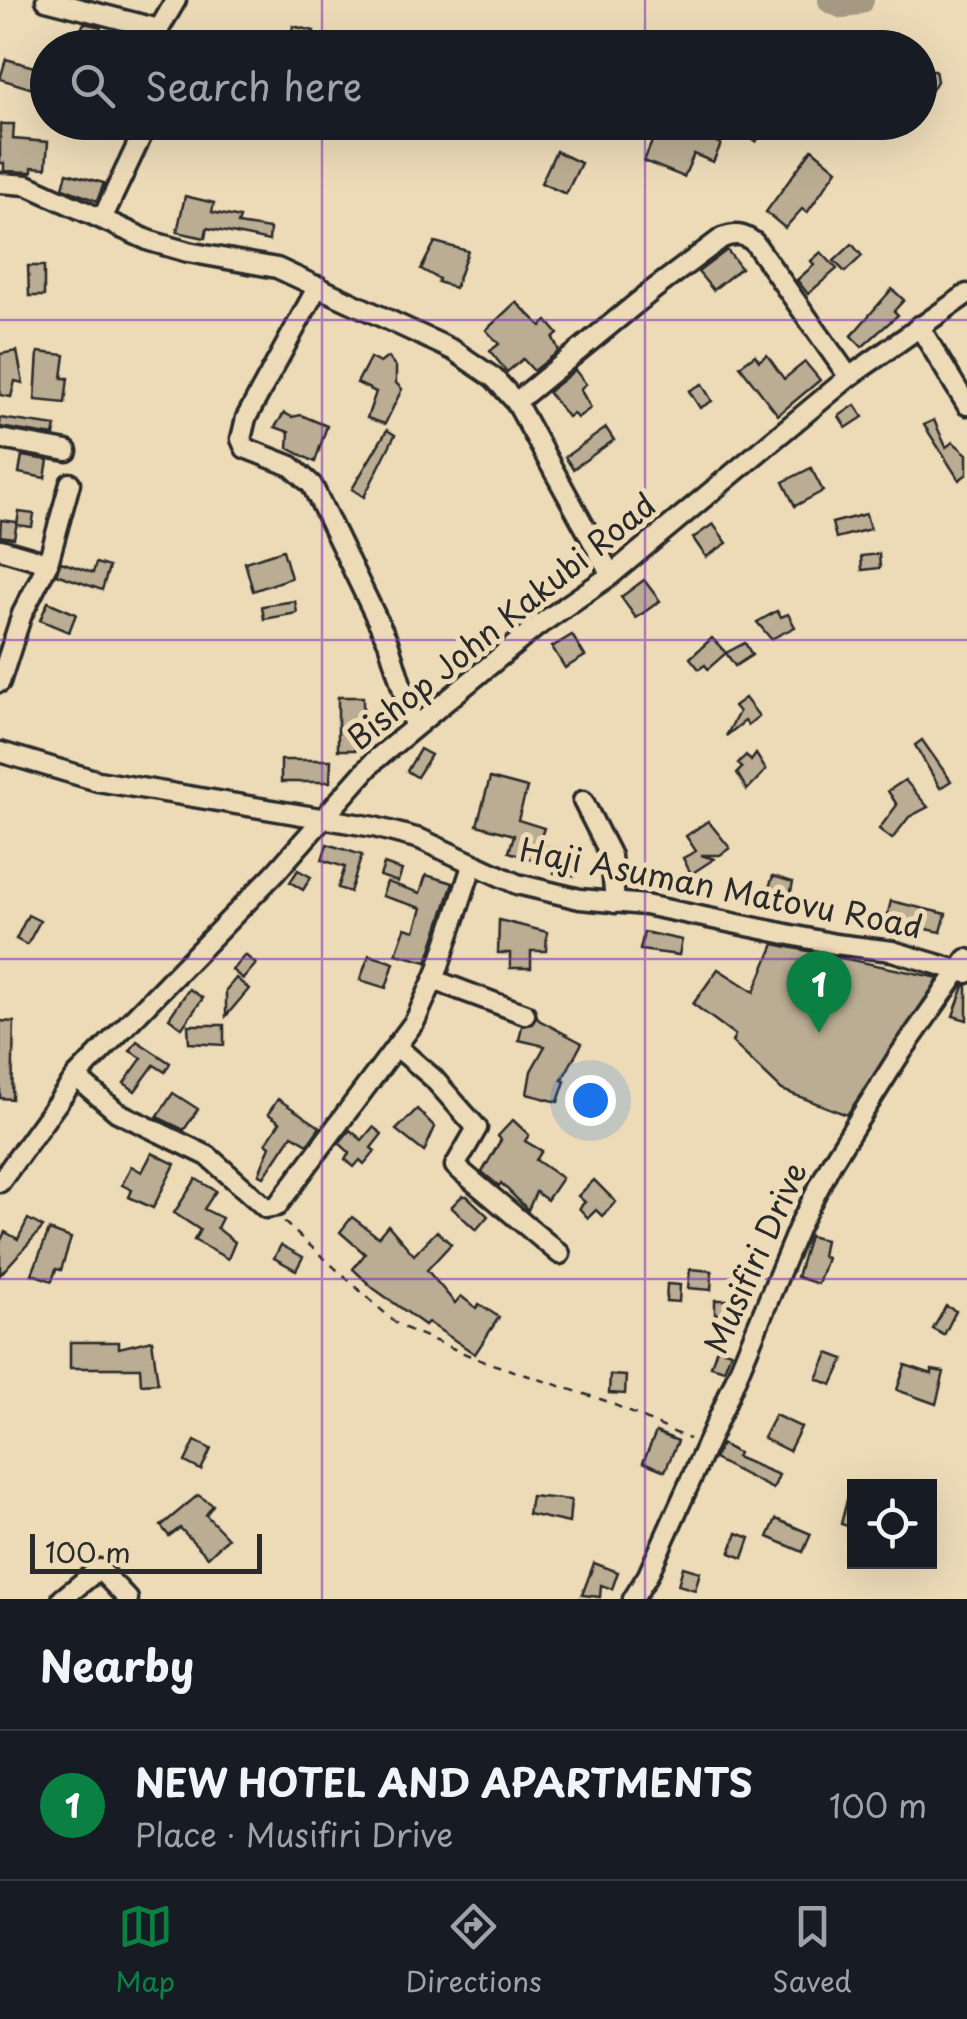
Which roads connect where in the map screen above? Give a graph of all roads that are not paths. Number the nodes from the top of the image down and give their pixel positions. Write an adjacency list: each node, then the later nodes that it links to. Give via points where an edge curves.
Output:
1 (46, 0): 3 (street)
2 (176, 0): 4 (street)
3 (134, 30)
4 (162, 30)
5 (140, 140): 7 (street)
6 (0, 183): 7 (street, via 27,186)
7 (103, 218): 8 (street, via 150,241 278,268)
8 (318, 286): 12 (street, via 453,350); 21 (street, via 246,418 242,439 245,448 291,466 312,485 388,642)
9 (967, 294): 10 (street, Bishop John Kakubi Road)
10 (919, 326): 11 (street, Bishop John Kakubi Road); 13 (street)
11 (849, 376): 12 (street, via 754,242 734,234 654,289); 19 (street, Bishop John Kakubi Road)
12 (516, 402): 19 (street)
13 (967, 405)
14 (0, 439): 15 (street)
15 (68, 451)
16 (70, 483): 18 (street)
17 (0, 549): 18 (street)
18 (48, 562): 20 (street)
19 (611, 575): 21 (street, Bishop John Kakubi Road)
20 (0, 682)
21 (414, 726): 24 (street, Bishop John Kakubi Road)
22 (0, 752): 24 (street, Haji Asuman Matovu Road, via 98,780)
23 (583, 801): 26 (street, via 612,856)
24 (319, 819): 25 (street, Haji Asuman Matovu Road, via 420,839); 31 (street, Bishop John Kakubi Road)
25 (472, 866): 26 (street, Haji Asuman Matovu Road, via 517,884); 28 (street)
26 (615, 902): 27 (street, Haji Asuman Matovu Road)
27 (965, 967): 36 (street, Musifiri Drive, via 832,1162)
28 (434, 980): 29 (street); 30 (street)
29 (525, 1014)
30 (398, 1047): 31 (street, via 290,1193 267,1208 208,1156 117,1112); 33 (street, via 477,1128 455,1166)
31 (76, 1077): 32 (street, Bishop John Kakubi Road)
32 (0, 1182)
33 (560, 1254)
34 (62, 1599): 35 (street, via 99,1569)
35 (128, 1599)
36 (633, 1599)

